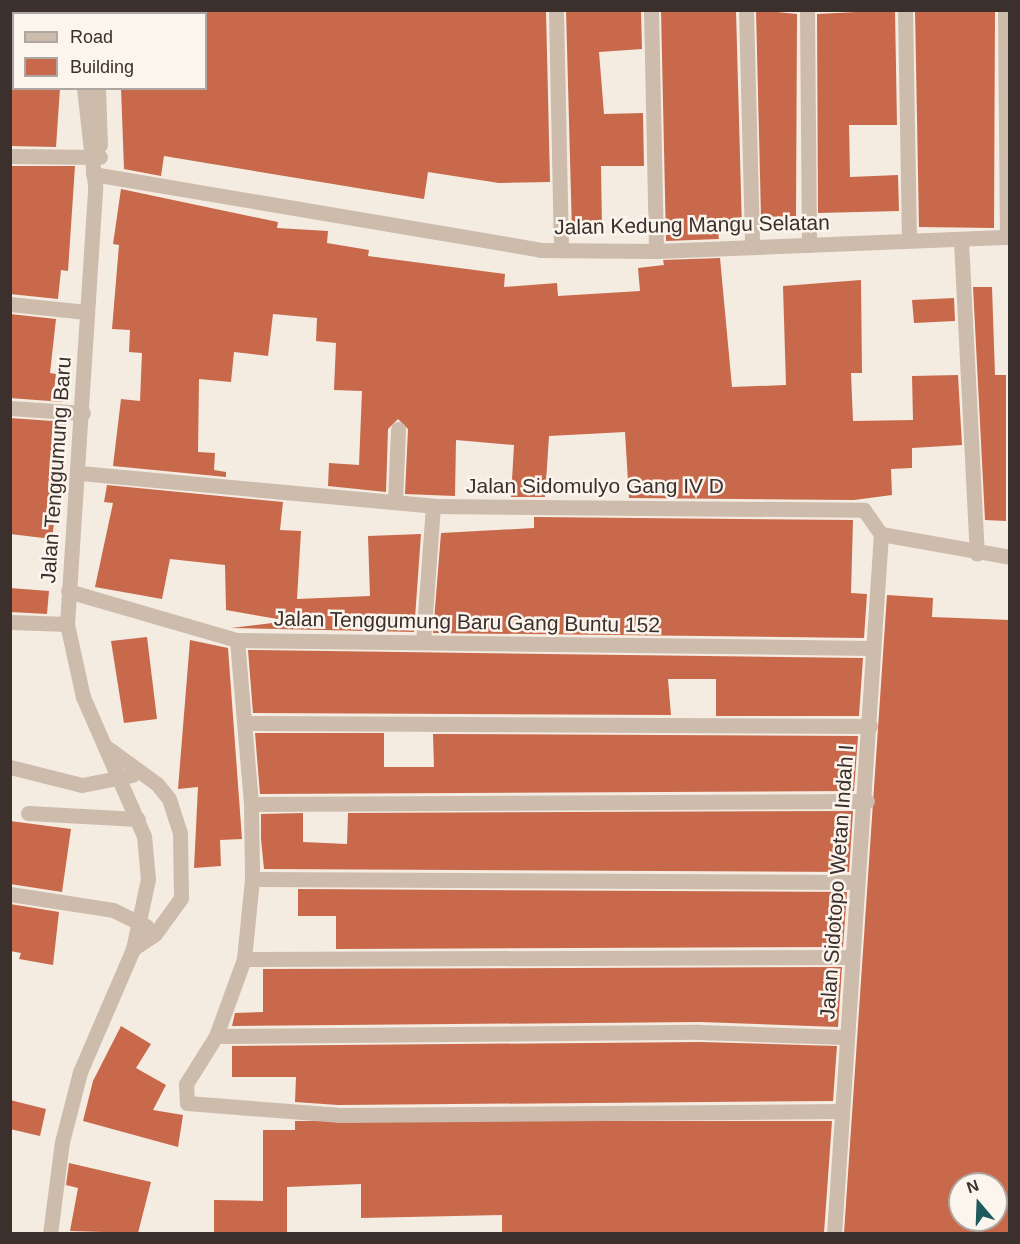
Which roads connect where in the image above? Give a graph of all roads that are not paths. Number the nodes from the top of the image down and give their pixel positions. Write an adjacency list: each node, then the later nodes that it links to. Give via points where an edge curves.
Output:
1 (556, 10): 17 (street)
2 (651, 10): 18 (street)
3 (746, 10): 16 (street)
4 (807, 10): 15 (street)
5 (905, 10): 13 (street)
6 (1005, 10): 12 (street)
7 (84, 90): 10 (street, Jalan Tenggumung Baru)
8 (98, 90): 10 (street, Jalan Tenggumung Baru)
9 (10, 156): 10 (street)
10 (97, 157): 11 (street, Jalan Tenggumung Baru)
11 (103, 178): 17 (street, Jalan Kedung Mangu Selatan); 20 (street, Jalan Tenggumung Baru)
12 (1008, 237): 14 (street, Jalan Kedung Mangu Selatan)
13 (909, 238): 14 (street, Jalan Kedung Mangu Selatan); 15 (street, Jalan Kedung Mangu Selatan)
14 (961, 241): 28 (street)
15 (809, 245): 16 (street, Jalan Kedung Mangu Selatan)
16 (752, 246): 18 (street, Jalan Kedung Mangu Selatan)
17 (561, 250): 18 (street, Jalan Kedung Mangu Selatan)
18 (656, 251)
19 (10, 304): 20 (street)
20 (87, 312): 22 (street, Jalan Tenggumung Baru)
21 (10, 408): 22 (street)
22 (83, 413): 24 (street, Jalan Tenggumung Baru)
23 (398, 429): 25 (street)
24 (90, 475): 25 (street); 30 (street, Jalan Tenggumung Baru)
25 (395, 502): 26 (street)
26 (433, 506): 27 (street, Jalan Sidomulyo Gang IV D, via 864,510); 34 (street)
27 (881, 534): 28 (street); 35 (street, Jalan Sidotopo Wetan Indah I)
28 (977, 554): 29 (street)
29 (1010, 557)
30 (68, 591): 32 (street, Jalan Tenggumung Baru); 33 (street, Jalan Tenggumung Baru Gang Buntu 152)
31 (10, 622): 32 (street)
32 (67, 624): 38 (street, Jalan Tenggumung Baru, via 75,673)
33 (237, 640): 34 (street, Jalan Tenggumung Baru Gang Buntu 152); 36 (street)
34 (423, 642): 35 (street, Jalan Tenggumung Baru Gang Buntu 152)
35 (871, 648): 37 (street, Jalan Sidotopo Wetan Indah I)
36 (245, 723): 37 (street); 43 (street)
37 (870, 726): 42 (street, Jalan Sidotopo Wetan Indah I)
38 (109, 749): 40 (street, Jalan Tenggumung Baru); 41 (street, Jalan Tenggumung Baru)
39 (10, 767): 41 (street, via 82,785)
40 (140, 769): 41 (street); 50 (street, Jalan Tenggumung Baru, via 169,799 180,833 185,881 181,898)
41 (124, 780): 45 (street, Jalan Tenggumung Baru)
42 (867, 801): 43 (street); 47 (street, Jalan Sidotopo Wetan Indah I)
43 (251, 804): 46 (street)
44 (28, 813): 45 (street)
45 (138, 819): 49 (street, Jalan Tenggumung Baru, via 148,879)
46 (252, 879): 47 (street); 53 (street)
47 (855, 882): 52 (street, Jalan Sidotopo Wetan Indah I)
48 (10, 894): 49 (street, via 112,910)
49 (137, 924): 50 (street); 51 (street, Jalan Tenggumung Baru)
50 (161, 928): 51 (street, Jalan Tenggumung Baru)
51 (134, 949): 57 (street, Jalan Tenggumung Baru, via 80,1072 62,1142)
52 (850, 957): 53 (street); 55 (street, Jalan Sidotopo Wetan Indah I)
53 (244, 959): 54 (street)
54 (216, 1036): 55 (street, via 699,1032); 56 (street, via 186,1084 184,1096 192,1106 338,1115)
55 (846, 1037): 56 (street, Jalan Sidotopo Wetan Indah I)
56 (843, 1111): 58 (street, Jalan Sidotopo Wetan Indah I)
57 (50, 1233)
58 (834, 1233)

